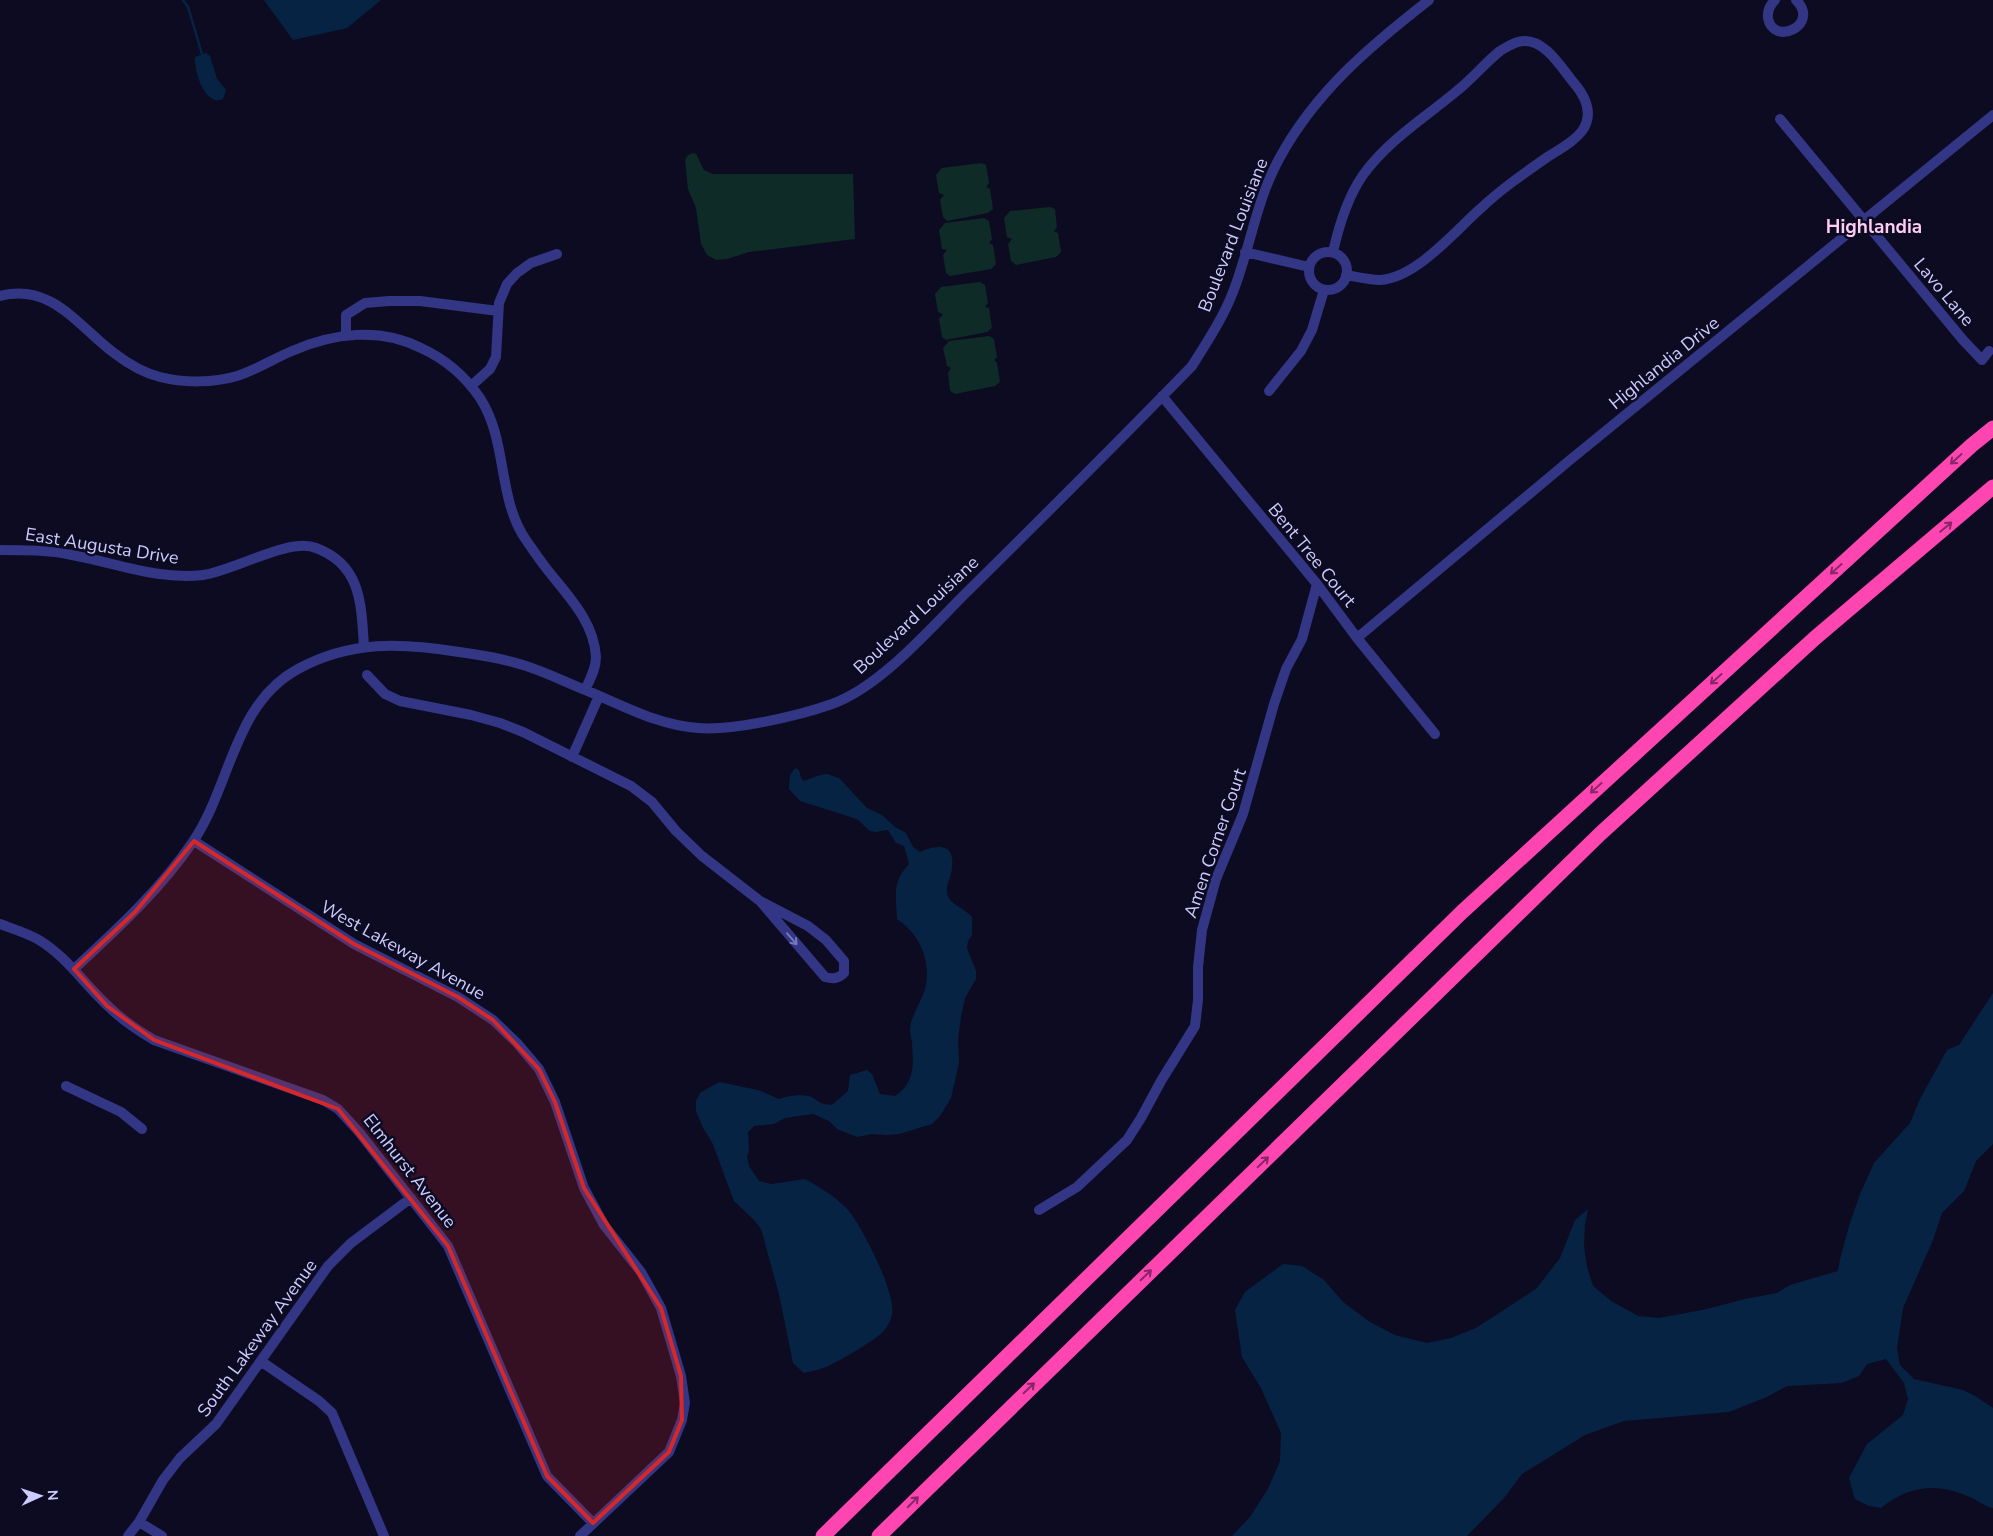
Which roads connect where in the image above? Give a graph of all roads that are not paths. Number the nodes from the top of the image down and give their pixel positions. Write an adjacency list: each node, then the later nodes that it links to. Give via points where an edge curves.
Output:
1 (1430, 0): 7 (street, Boulevard Louisiane, via 1373,44 1330,87 1299,127 1278,160)
2 (1775, 0): 3 (street, via 1768,10 1769,22 1783,32 1795,29 1802,21 1802,10)
3 (1796, 0)
4 (1993, 115): 6 (street, Highlandia Drive)
5 (1780, 119): 6 (street, Lavo Lane)
6 (1865, 221): 16 (street, Lavo Lane, via 1962,340 1982,360); 24 (street, Highlandia Drive)
7 (1245, 252): 10 (street); 19 (street, Boulevard Louisiane, via 1232,293 1214,332 1192,366)
8 (1332, 252): 10 (street, via 1316,255); 11 (street, via 1345,262); 11 (street, via 1349,199 1363,175 1383,152 1500,52 1524,41 1535,43 1545,49 1582,93 1588,115 1577,137 1484,204 1412,269 1380,280)
9 (557, 254): 14 (street, via 532,263 517,273 507,284)
10 (1308, 267): 12 (street, via 1312,282)
11 (1346, 275): 12 (street, via 1338,287)
12 (1324, 290): 18 (street, via 1312,330 1301,351)
13 (0, 296): 15 (street, via 34,296 56,304 113,353 140,369 160,377 188,381 234,377 294,350)
14 (498, 311): 15 (street, via 420,301 365,303 346,315); 17 (street, via 496,357 490,368)
15 (346, 335): 17 (street, via 360,333 413,343 453,368)
16 (1989, 351)
17 (471, 386): 27 (street, via 493,423 511,506 523,536 581,611 591,636 596,657 594,672)
18 (1269, 391)
19 (1162, 396): 23 (street, Bent Tree Court); 28 (street, Boulevard Louisiane, via 902,656 870,683 834,703 728,728 699,728 667,723)
20 (1993, 428): 46 (highway, one-way to 46, via 1462,912)
21 (1993, 487): 47 (highway, one-way to 21, via 1600,834 1815,638)
22 (0, 550): 25 (street, East Augusta Drive, via 70,554 150,574 172,576 204,575 284,548 315,547 344,566 356,584)
23 (1317, 584): 24 (street, Bent Tree Court); 38 (street, Amen Corner Court, via 1302,639 1286,669 1274,704 1243,814 1216,879 1202,930 1195,1026 1128,1140 1077,1187)
24 (1357, 638): 29 (street, Bent Tree Court)
25 (364, 646): 27 (street, Boulevard Louisiane, via 426,647 475,654 521,664); 31 (street, Boulevard Louisiane, via 325,656 294,671 270,691 251,716 232,753 215,801)
26 (367, 675): 30 (street, via 385,694 400,701 500,723)
27 (585, 690): 28 (street, Boulevard Louisiane)
28 (599, 696): 30 (street)
29 (1435, 734)
30 (572, 757): 32 (street, via 631,786 652,802 702,856)
31 (194, 841): 34 (street, Boulevard Louisiane, via 135,912); 41 (street, West Lakeway Avenue, via 354,944 458,997 493,1020 539,1069 555,1102 584,1188 604,1225 641,1272 661,1308 681,1376 685,1403 669,1452)
32 (760, 901): 32 (street, one-way to 32, via 825,977 839,978 844,973 844,961 826,940 791,916)
33 (0, 924): 34 (street, Elmhurst Avenue, via 39,940)
34 (74, 968): 37 (street, Elmhurst Avenue, via 107,1006 148,1036 323,1100 338,1109)
35 (66, 1086): 36 (street, via 121,1112)
36 (142, 1129)
37 (411, 1198): 39 (street, South Lakeway Avenue, via 351,1243 328,1266); 41 (street, Elmhurst Avenue, via 448,1246 547,1476)
38 (1039, 1210)
39 (262, 1362): 40 (street, South Lakeway Avenue, via 216,1424 180,1458 163,1480); 44 (street, via 332,1413)
40 (139, 1522): 42 (street, South Lakeway Avenue); 43 (street)
41 (593, 1523): 45 (street, West Lakeway Avenue)
42 (128, 1536)
43 (162, 1536)
44 (384, 1536)
45 (580, 1536)
46 (822, 1536)
47 (879, 1536)

